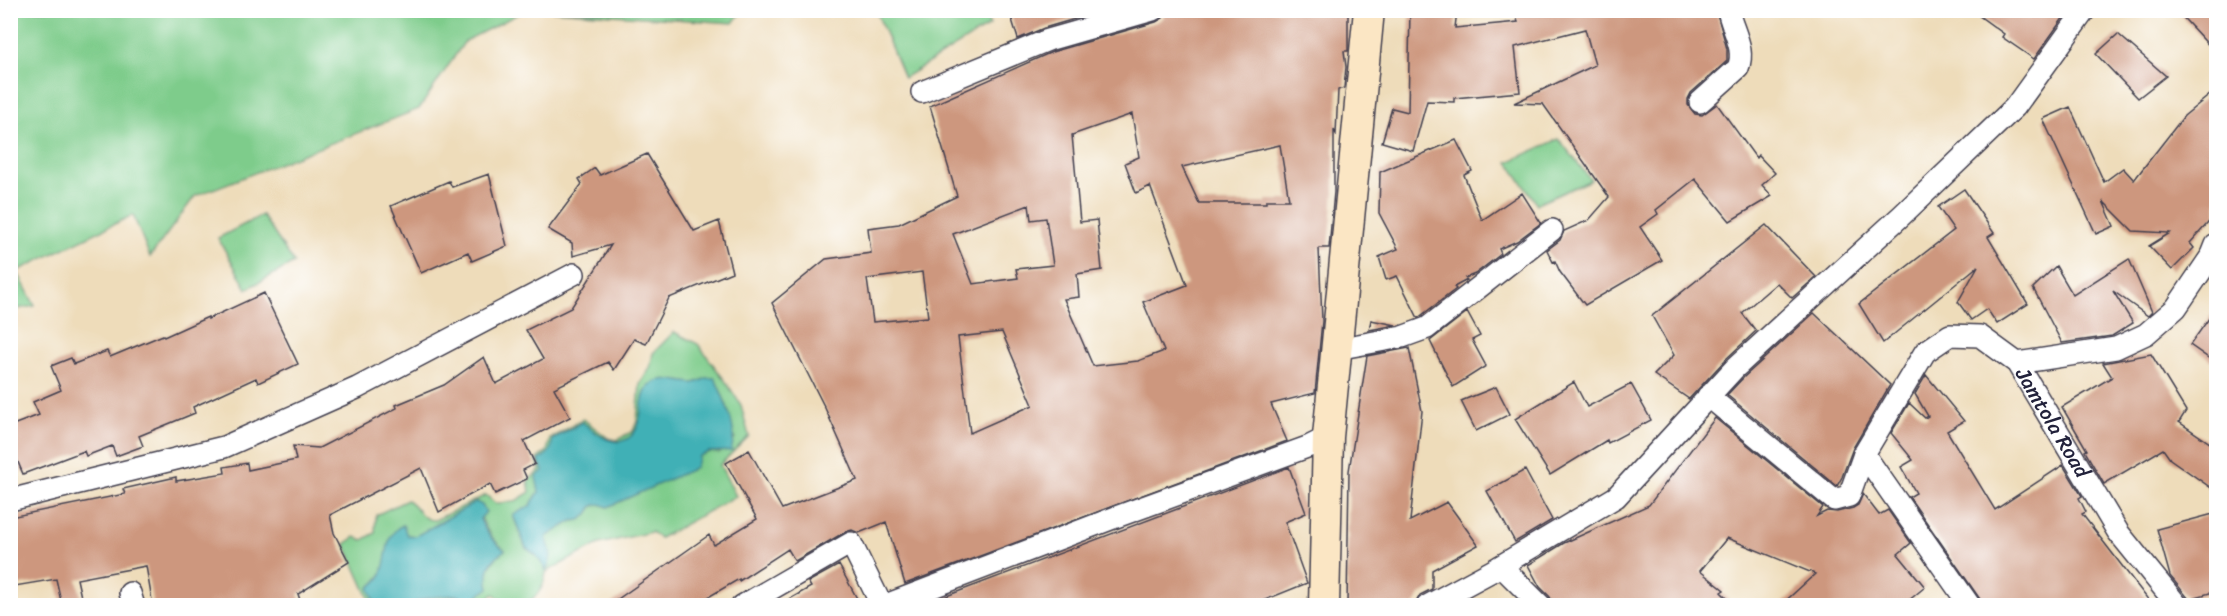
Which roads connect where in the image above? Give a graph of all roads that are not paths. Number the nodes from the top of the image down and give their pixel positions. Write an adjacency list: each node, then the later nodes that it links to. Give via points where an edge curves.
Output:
1 (1153, 10): 5 (street, via 1048,40)
2 (1369, 10): 10 (street)
3 (1728, 10): 6 (street, via 1741,61)
4 (2085, 10): 12 (street, via 2016,107)
5 (922, 92)
6 (1701, 102)
7 (1552, 230): 10 (street, via 1427,328)
8 (2217, 244): 11 (street, via 2176,308 2146,334 2116,348)
9 (574, 274): 15 (street, via 357,388 224,447)
10 (1336, 350): 13 (street)
11 (2017, 363): 14 (street, Jamtola Road, via 1980,336 1950,336 1925,352); 23 (street, Jamtola Road, via 2118,532)
12 (1708, 396): 14 (street, Jamtola Road, via 1833,500 1849,496); 16 (street, via 1616,497)
13 (1328, 437): 18 (street); 19 (street)
14 (1864, 454): 22 (street)
15 (10, 500)
16 (1501, 566): 20 (street); 21 (street)
17 (742, 606): 18 (street, via 851,543)
18 (883, 606)
19 (1324, 606)
20 (1427, 606)
21 (1541, 606)
22 (1970, 606)
23 (2178, 606)

